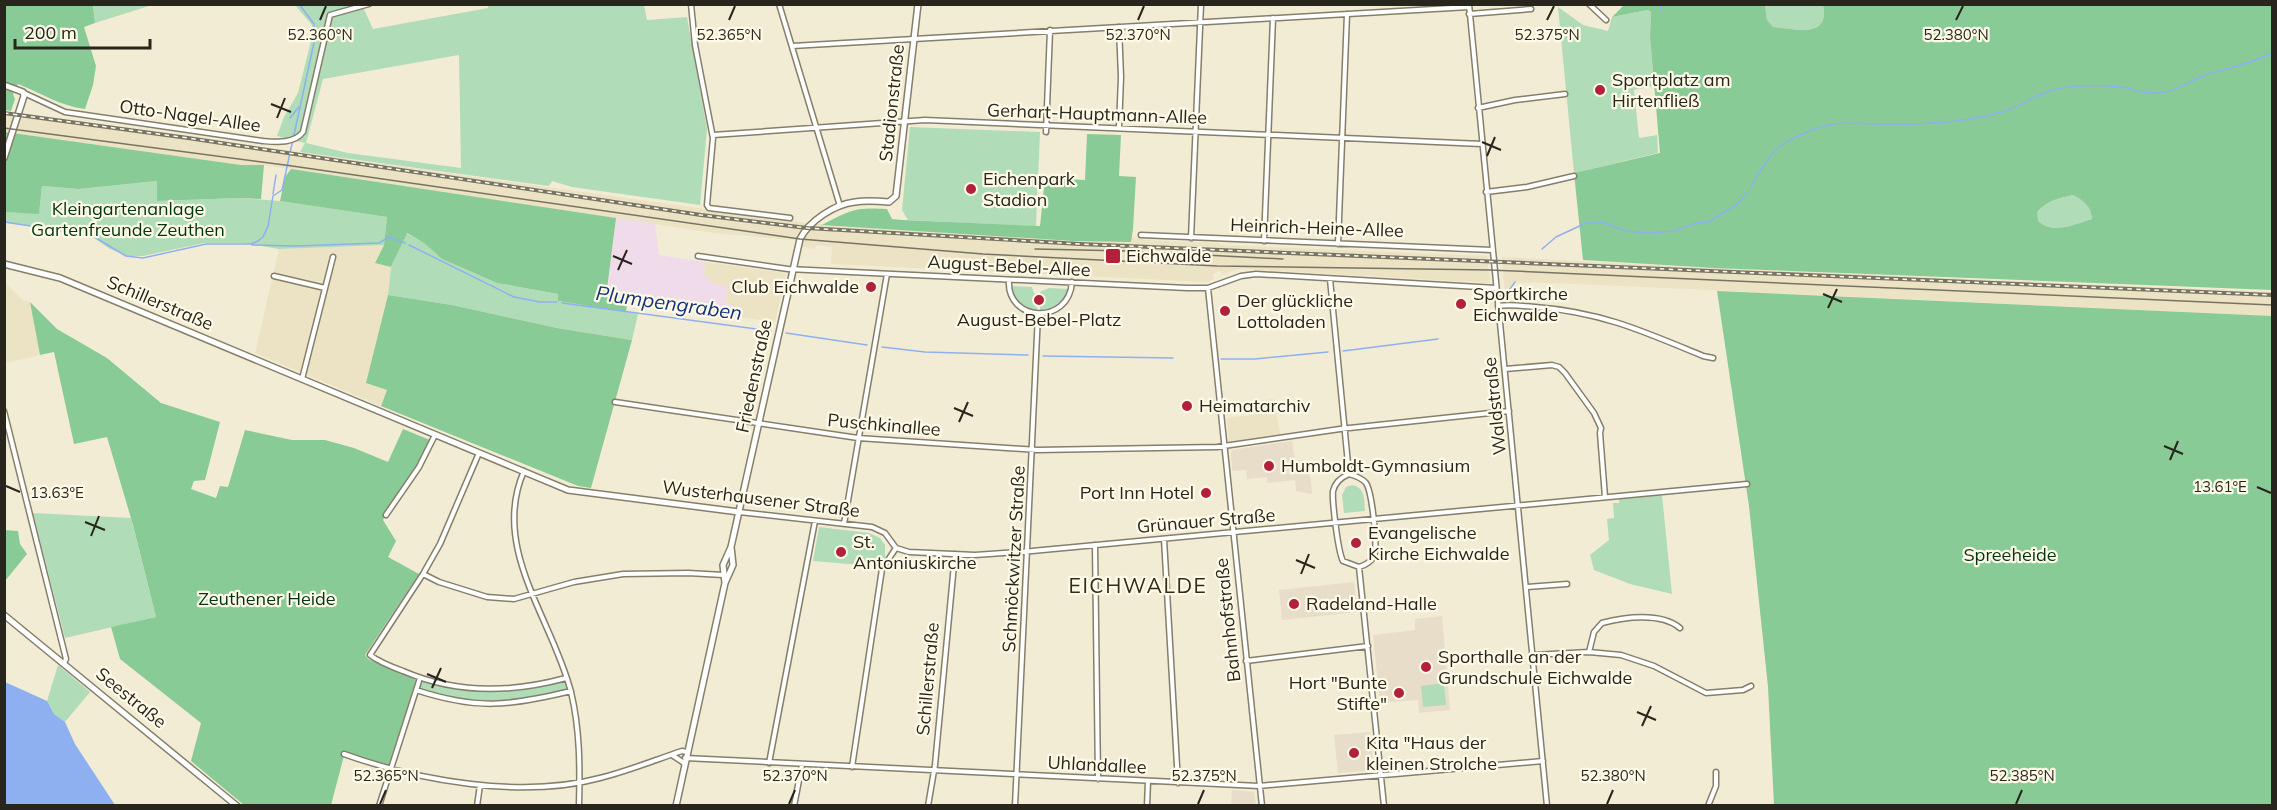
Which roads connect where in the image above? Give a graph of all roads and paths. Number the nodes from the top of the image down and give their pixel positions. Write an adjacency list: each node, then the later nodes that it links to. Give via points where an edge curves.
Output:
1 (369, 4): 19 (street, Otto-Nagel-Allee, via 330,15 303,132 294,139 262,141 65,112)
2 (691, 4): 28 (street)
3 (779, 4): 17 (street)
4 (918, 4): 16 (street, Stadionstraße)
5 (1201, 4): 13 (street)
6 (1589, 4): 12 (street)
7 (1469, 6): 9 (street); 10 (street, Waldstraße)
8 (1531, 9): 10 (street)
9 (1347, 14): 11 (street); 30 (street)
10 (1469, 14): 21 (street, Waldstraße)
11 (1273, 18): 13 (street); 29 (street)
12 (1606, 20)
13 (1200, 22): 14 (street); 26 (street)
14 (1119, 27): 15 (street); 25 (street)
15 (1050, 30): 16 (street); 23 (street)
16 (914, 38): 17 (street); 22 (street, Stadionstraße)
17 (792, 46): 24 (street)
18 (4, 85): 19 (street)
19 (24, 93): 32 (street)
20 (1564, 94): 21 (street)
21 (1478, 108): 31 (street, Waldstraße)
22 (905, 121): 23 (street, Gerhart-Hauptmann-Allee); 24 (street, Gerhart-Hauptmann-Allee); 35 (street, Stadionstraße, via 895,198 889,202 858,201)
23 (1047, 126): 25 (street, Gerhart-Hauptmann-Allee); 27 (street)
24 (816, 128): 28 (street, Gerhart-Hauptmann-Allee); 35 (street)
25 (1119, 128): 26 (street, Gerhart-Hauptmann-Allee)
26 (1195, 131): 29 (street, Gerhart-Hauptmann-Allee); 38 (street)
27 (1046, 132)
28 (712, 135): 36 (street, via 707,206)
29 (1269, 135): 30 (street, Gerhart-Hauptmann-Allee); 39 (street)
30 (1343, 138): 31 (street, Gerhart-Hauptmann-Allee); 40 (street)
31 (1482, 144): 34 (street, Waldstraße)
32 (4, 158)
33 (1574, 176): 34 (street)
34 (1486, 192): 41 (street, Waldstraße)
35 (840, 206): 45 (street, Friedenstraße, via 801,235)
36 (790, 218)
37 (1141, 235): 38 (street, Heinrich-Heine-Allee)
38 (1191, 238): 39 (street, Heinrich-Heine-Allee)
39 (1264, 241): 40 (street, Heinrich-Heine-Allee)
40 (1338, 244): 41 (street, Heinrich-Heine-Allee)
41 (1492, 250): 53 (street, Waldstraße)
42 (698, 256): 45 (street, August-Bebel-Allee)
43 (333, 257): 51 (street)
44 (4, 264): 58 (street, Schillerstraße, via 60,278)
45 (793, 269): 46 (street, August-Bebel-Allee); 62 (street, Friedenstraße)
46 (887, 274): 48 (street, August-Bebel-Allee); 65 (street)
47 (274, 276): 51 (street)
48 (1009, 279): 50 (street, August-Bebel-Allee); 55 (street, via 1008,287 1016,302)
49 (1330, 279): 52 (street, August-Bebel-Allee, via 1249,274); 53 (street, August-Bebel-Allee); 63 (street)
50 (1072, 282): 52 (street, August-Bebel-Allee); 55 (street, via 1061,306)
51 (325, 288): 58 (street)
52 (1208, 288): 66 (street, Bahnhofstraße)
53 (1496, 288): 54 (street, Waldstraße)
54 (1498, 306): 56 (street, via 1546,308 1601,317); 57 (street, Waldstraße)
55 (1038, 314): 67 (street, Schmöckwitzer Straße)
56 (1713, 358)
57 (1505, 369): 61 (street, Waldstraße); 73 (street, via 1552,365 1565,373 1601,429)
58 (302, 379): 64 (street, Schillerstraße)
59 (615, 402): 62 (street, Puschkinallee)
60 (4, 411): 101 (street)
61 (1509, 411): 63 (street, Puschkinallee); 74 (street, Waldstraße)
62 (759, 424): 65 (street, Puschkinallee); 75 (street, Friedenstraße)
63 (1345, 428): 66 (street, Puschkinallee); 70 (street)
64 (435, 435): 68 (street, Schillerstraße); 76 (street, via 419,467)
65 (858, 438): 67 (street, Puschkinallee); 80 (street)
66 (1225, 447): 67 (street, Puschkinallee); 81 (street, Bahnhofstraße)
67 (1032, 450): 86 (street, Schmöckwitzer Straße)
68 (479, 453): 69 (street, Schillerstraße); 89 (street, via 452,520)
69 (524, 471): 72 (street, Schillerstraße, via 568,490); 94 (street, via 514,502 513,531)
70 (1349, 474): 77 (street, via 1359,478 1370,491); 79 (street, via 1333,490)
71 (1747, 484): 73 (street, Grünauer Straße)
72 (589, 494): 75 (street, Wusterhausener Straße)
73 (1605, 497): 74 (street, Grünauer Straße)
74 (1518, 506): 77 (street, Grünauer Straße); 93 (street, Waldstraße)
75 (739, 512): 78 (street, Wusterhausener Straße); 84 (street, Friedenstraße)
76 (386, 515)
77 (1373, 519): 79 (street, Grünauer Straße); 88 (street, via 1375,553 1370,562)
78 (815, 521): 80 (street, Wusterhausener Straße); 111 (street)
79 (1336, 523): 81 (street, Grünauer Straße); 88 (street, via 1341,558)
80 (844, 524): 85 (street, Wusterhausener Straße, via 881,530)
81 (1233, 533): 82 (street, Grünauer Straße); 100 (street, Bahnhofstraße)
82 (1164, 539): 83 (street, Grünauer Straße); 122 (street)
83 (1095, 545): 86 (street, Grünauer Straße); 119 (street)
84 (731, 547): 90 (street, Friedenstraße, via 724,560); 91 (street, Friedenstraße, via 733,565)
85 (896, 548): 87 (street, Grünauer Straße); 113 (street, via 882,569)
86 (1027, 551): 87 (street, Grünauer Straße); 117 (street, Schmöckwitzer Straße)
87 (955, 554): 115 (street, Schillerstraße)
88 (1359, 567): 97 (street)
89 (423, 574): 94 (street, via 488,597 514,599); 102 (street, via 370,655)
90 (723, 574): 91 (street, Friedenstraße); 94 (street, via 623,574 574,582)
91 (725, 583): 109 (street, Friedenstraße)
92 (1567, 584): 93 (street)
93 (1527, 587): 99 (street, Waldstraße)
94 (534, 595): 103 (street)
95 (4, 615): 101 (street, Seestraße)
96 (1680, 628): 98 (street, via 1651,618 1602,623 1594,632)
97 (1368, 646): 100 (street); 118 (street)
98 (1589, 652): 99 (street); 104 (street, via 1637,660 1706,693)
99 (1533, 656): 110 (street, Waldstraße)
100 (1246, 661): 124 (street, Bahnhofstraße)
101 (64, 663): 125 (street, Seestraße)
102 (420, 678): 103 (street, via 485,690 529,687); 105 (street)
103 (566, 678): 106 (street)
104 (1751, 686)
105 (416, 690): 106 (street, via 451,701 485,705 516,704); 114 (street)
106 (571, 691): 121 (street)
107 (344, 754): 114 (street)
108 (671, 755): 109 (street, via 680,762); 109 (street, via 682,751); 121 (street)
109 (685, 758): 111 (street, Uhlandallee); 129 (street, Friedenstraße)
110 (1543, 761): 118 (street, Uhlandallee); 136 (street, Waldstraße)
111 (769, 763): 112 (street, Uhlandallee)
112 (802, 765): 113 (street, Uhlandallee); 130 (street)
113 (852, 767): 115 (street, Uhlandallee)
114 (391, 769): 123 (street); 126 (street)
115 (934, 771): 117 (street, Uhlandallee); 131 (street, Schillerstraße)
116 (1716, 772): 137 (street, via 1716,786)
117 (1017, 775): 119 (street, Uhlandallee); 132 (street, Schmöckwitzer Straße)
118 (1381, 775): 124 (street, Uhlandallee); 135 (street)
119 (1098, 779): 120 (street, Uhlandallee)
120 (1148, 781): 122 (street, Uhlandallee); 133 (street)
121 (579, 782): 123 (street, via 526,787); 128 (street)
122 (1178, 783): 124 (street, Uhlandallee)
123 (480, 784): 127 (street)
124 (1259, 786): 134 (street, Bahnhofstraße)
125 (237, 806)
126 (379, 806)
127 (477, 806)
128 (579, 806)
129 (676, 806)
130 (794, 806)
131 (928, 806)
132 (1016, 806)
133 (1147, 806)
134 (1262, 806)
135 (1384, 806)
136 (1547, 806)
137 (1708, 806)

